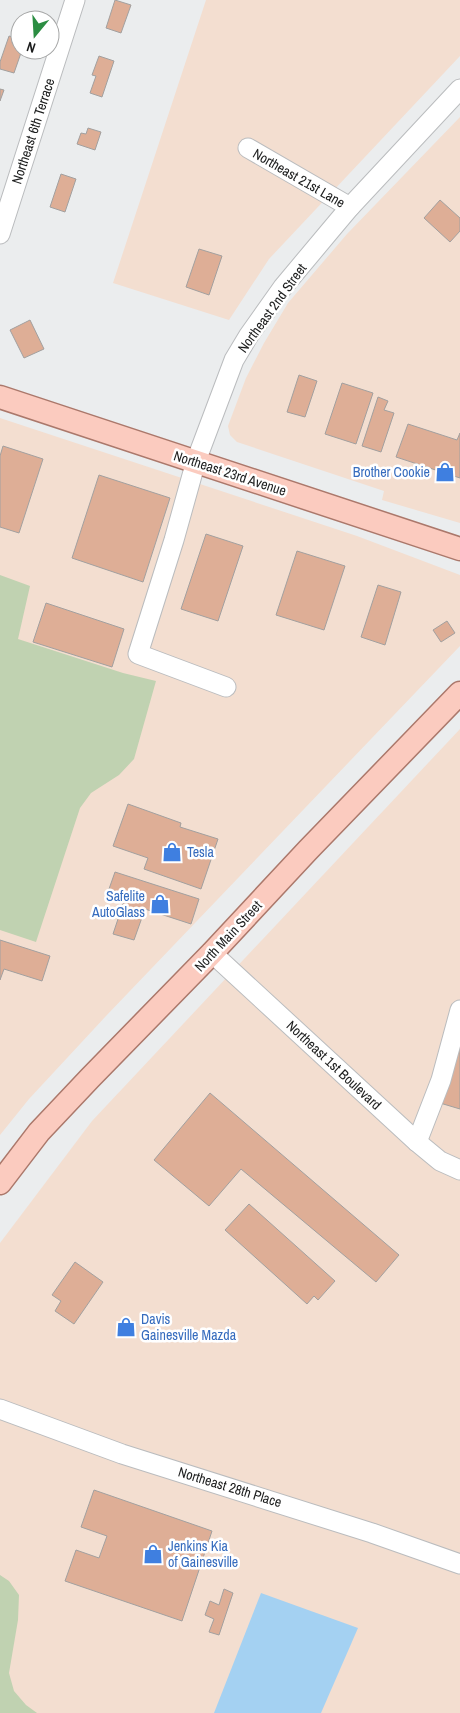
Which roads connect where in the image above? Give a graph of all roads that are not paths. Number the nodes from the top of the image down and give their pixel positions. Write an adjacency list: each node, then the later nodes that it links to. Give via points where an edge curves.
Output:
1 (75, 0): 5 (street, Northeast 6th Terrace)
2 (460, 90): 4 (street, Northeast 2nd Street)
3 (248, 148): 4 (street, Northeast 21st Lane)
4 (350, 207): 7 (street, Northeast 2nd Street, via 249,335 234,360)
5 (0, 234)
6 (0, 397): 7 (main road, Northeast 23rd Avenue)
7 (196, 461): 8 (main road, Northeast 23rd Avenue); 9 (street, Northeast 2nd Street, via 138,654)
8 (460, 549)
9 (226, 687)
10 (460, 693): 11 (main road, North Main Street)
11 (212, 953): 13 (street, Northeast 1st Boulevard); 15 (main road, North Main Street, via 39,1132)
12 (460, 1010): 13 (street, via 441,1080)
13 (417, 1142): 14 (street, Northeast 1st Boulevard, via 440,1162)
14 (460, 1170)
15 (0, 1183)
16 (0, 1409): 17 (street, Northeast 28th Place, via 122,1454)
17 (460, 1564)

